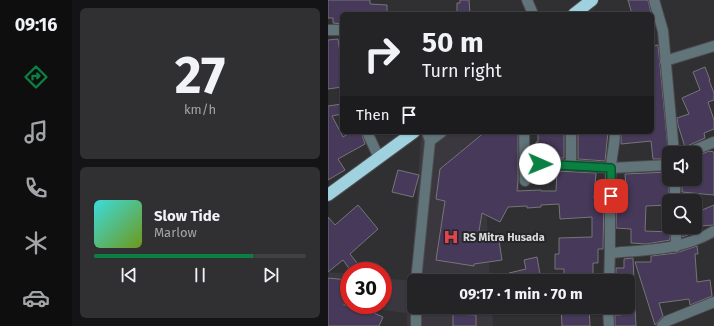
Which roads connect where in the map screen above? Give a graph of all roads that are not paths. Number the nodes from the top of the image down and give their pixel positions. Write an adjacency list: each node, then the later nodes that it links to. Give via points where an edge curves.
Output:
1 (528, 0): 4 (street)
2 (592, 0): 5 (highway)
3 (654, 0): 9 (street, via 663,31)
4 (532, 12)
5 (577, 12)
6 (328, 30): 7 (street)
7 (340, 30)
8 (714, 46): 9 (street)
9 (665, 61): 17 (street)
10 (368, 134): 19 (street)
11 (411, 134): 19 (highway)
12 (524, 134): 20 (street)
13 (572, 134): 21 (street)
14 (615, 134): 23 (street)
15 (428, 136): 30 (street)
16 (714, 142): 18 (street)
17 (673, 146)
18 (702, 147)
19 (378, 158): 25 (highway)
20 (524, 164): 21 (street); 24 (street)
21 (571, 165): 23 (street)
22 (662, 165): 23 (street)
23 (611, 168): 29 (street)
24 (525, 181)
25 (328, 195)
26 (714, 231): 28 (street)
27 (676, 234): 28 (street)
28 (676, 247): 29 (street)
29 (611, 253): 31 (street)
30 (417, 274)
31 (610, 274)
32 (714, 302): 37 (street, via 667,321)
33 (416, 314): 35 (street)
34 (608, 314): 36 (street)
35 (416, 326)
36 (608, 326)
37 (662, 326)

